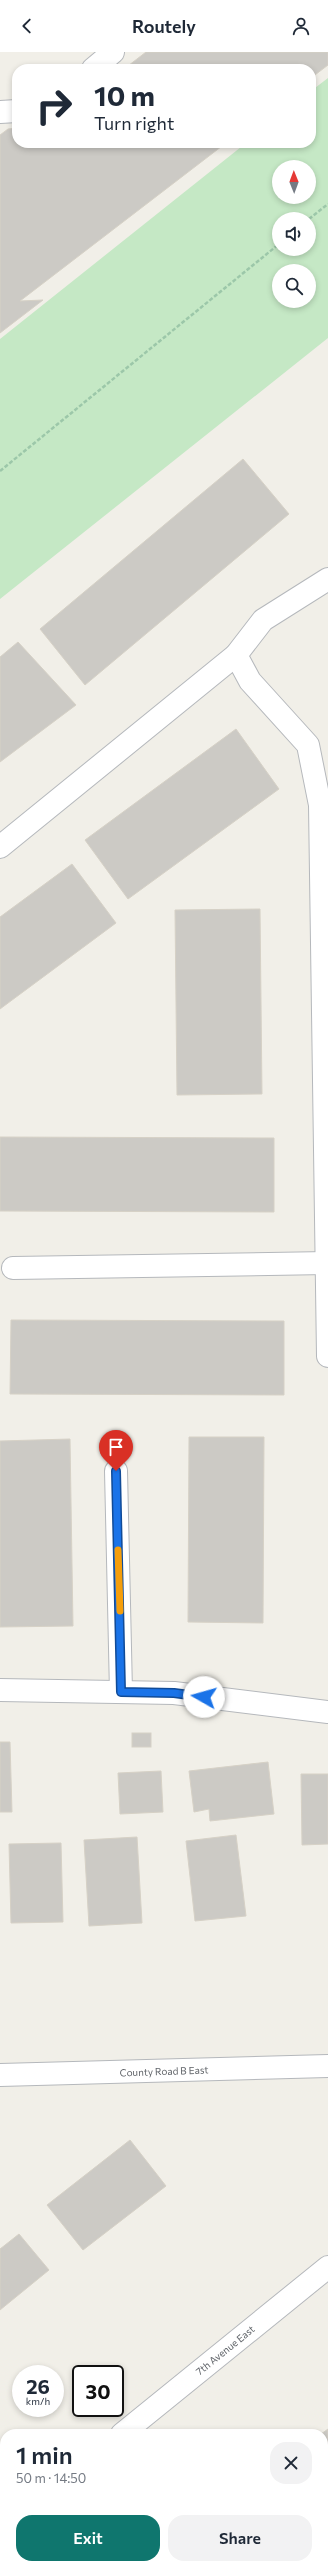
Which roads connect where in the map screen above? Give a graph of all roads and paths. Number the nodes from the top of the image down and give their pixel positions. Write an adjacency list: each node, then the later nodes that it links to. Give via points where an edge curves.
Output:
1 (113, 52): 2 (street)
2 (99, 64)
3 (0, 112): 4 (street)
4 (12, 112)
5 (328, 204): 6 (path)
6 (316, 213)
7 (272, 250): 8 (path)
8 (0, 471)
9 (328, 579): 10 (street, via 263,620)
10 (236, 655): 11 (street); 12 (street, via 250,681 308,744 320,805)
11 (0, 847)
12 (327, 1263): 13 (street); 14 (street)
13 (13, 1268)
14 (328, 1356)
15 (116, 1471): 17 (street)
16 (0, 1690): 17 (street)
17 (121, 1692): 18 (street, via 174,1693)
18 (328, 1712)
19 (328, 2066): 20 (street, County Road B East)
20 (0, 2075)
21 (328, 2267): 22 (street, 7th Avenue East)
22 (128, 2429)

